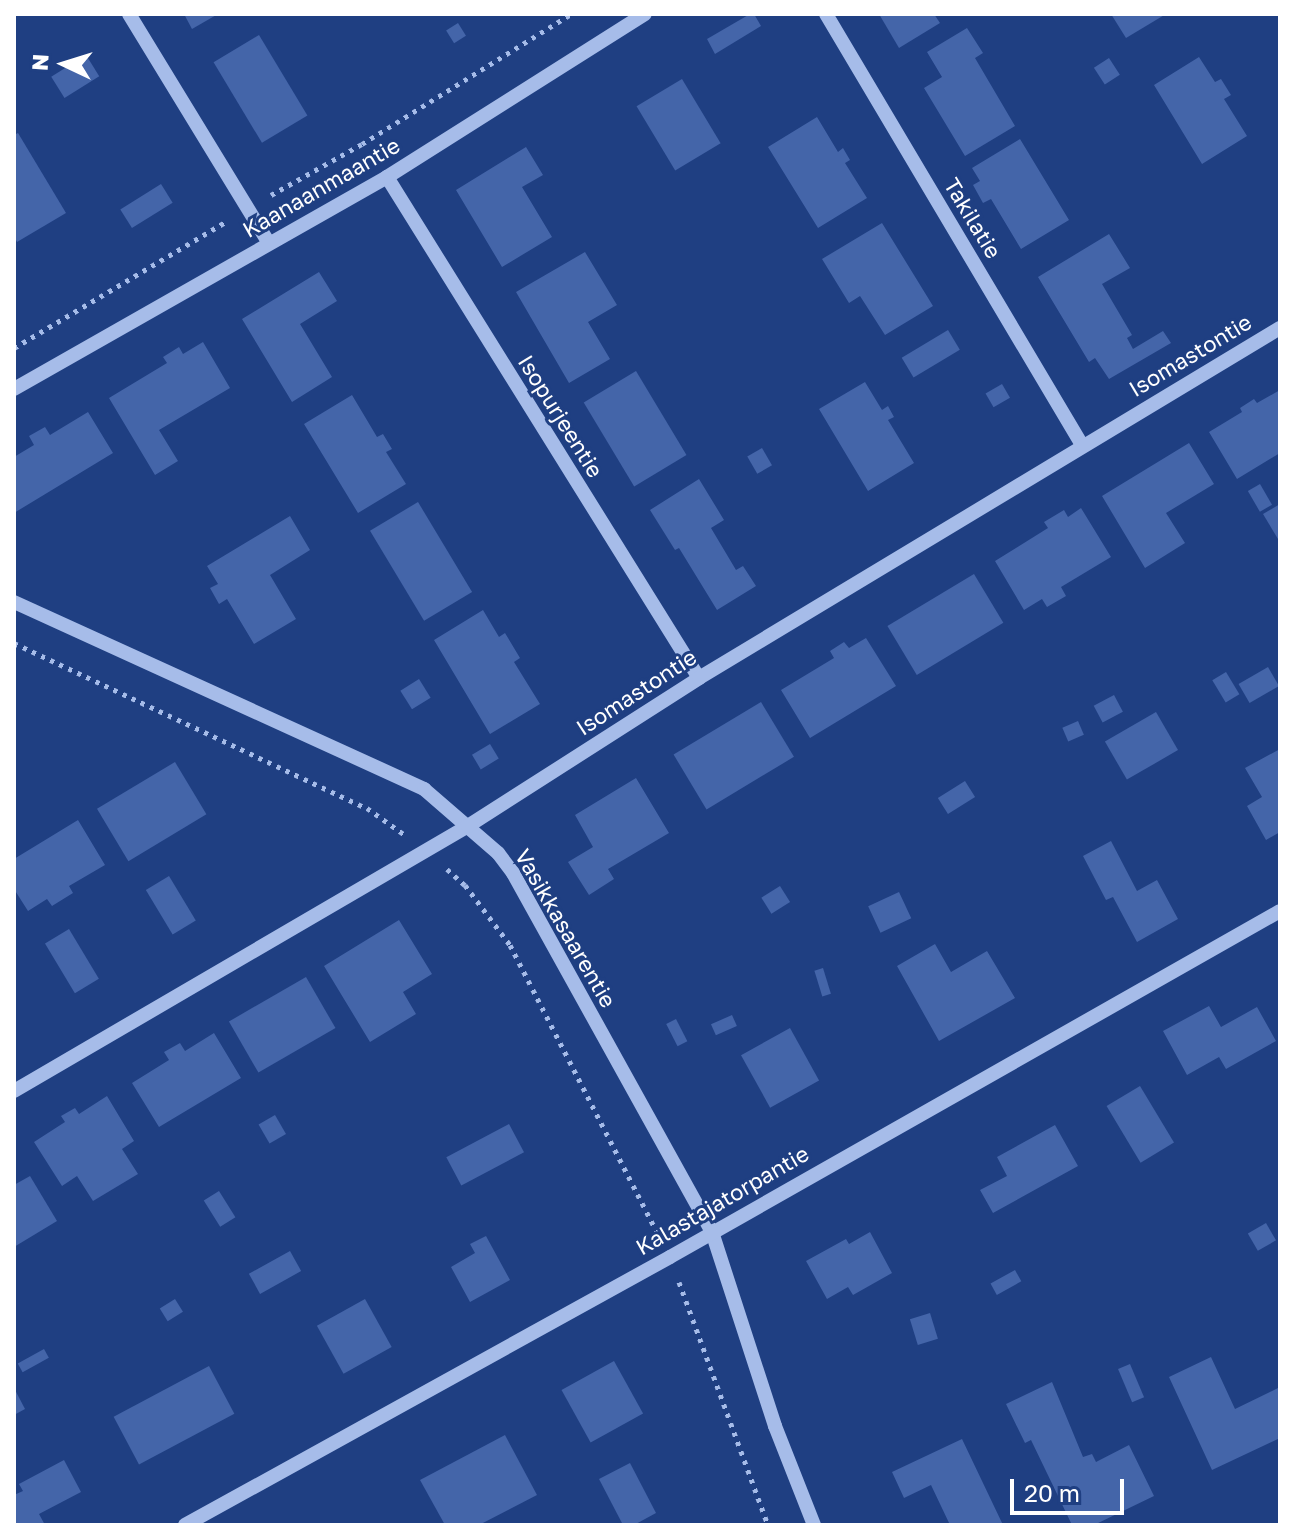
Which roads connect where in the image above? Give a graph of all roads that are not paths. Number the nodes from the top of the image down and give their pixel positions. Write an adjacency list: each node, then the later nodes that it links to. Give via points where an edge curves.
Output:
1 (129, 14): 5 (street)
2 (645, 14): 4 (street, Kaanaanmaantie)
3 (826, 14): 8 (street, Takilatie)
4 (387, 177): 5 (street, Kaanaanmaantie); 10 (street, Isopurjeentie)
5 (268, 242): 7 (street, Kaanaanmaantie)
6 (1280, 328): 8 (street, Isomastontie)
7 (14, 389)
8 (1082, 445): 10 (street, Isomastontie)
9 (14, 602): 11 (street, Vasikkasaarentie, via 424,789)
10 (699, 678): 11 (street, Isomastontie)
11 (468, 826): 13 (street, Isomastontie); 14 (street, Vasikkasaarentie, via 513,873)
12 (1280, 911): 14 (street, Kalastajatorpantie)
13 (14, 1091)
14 (712, 1232): 15 (street, Kalastajatorpantie); 16 (street, Vasikkasaarentie, via 775,1426)
15 (185, 1525)
16 (814, 1525)

